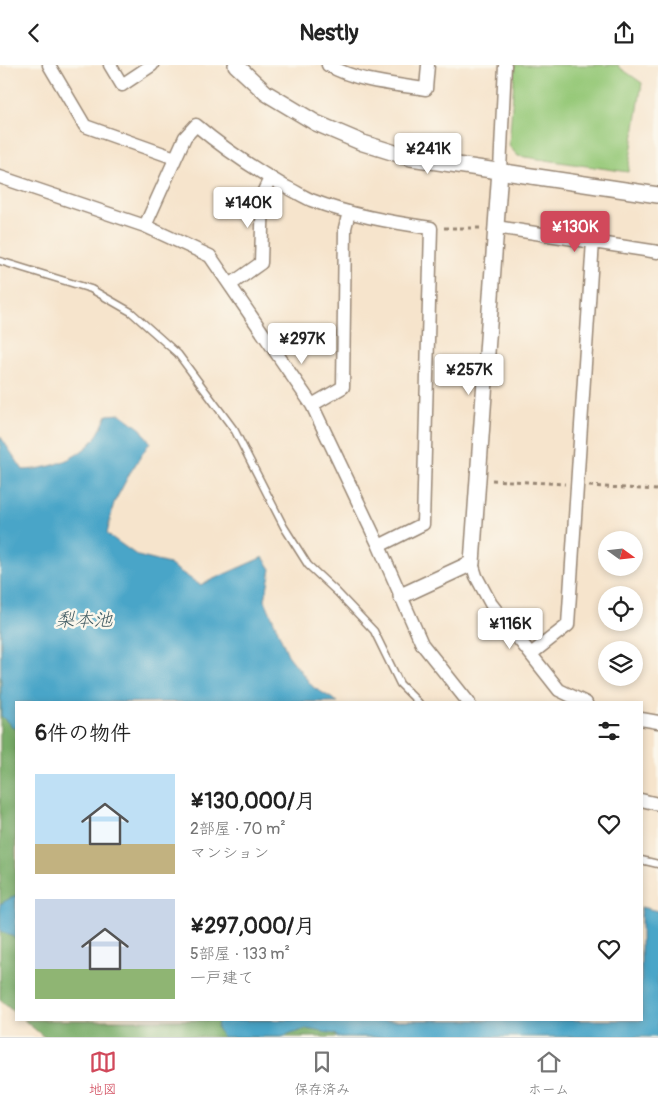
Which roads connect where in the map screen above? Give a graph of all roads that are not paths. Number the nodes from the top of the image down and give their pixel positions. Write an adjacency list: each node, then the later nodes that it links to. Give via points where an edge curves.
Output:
1 (49, 65): 8 (street, via 85,126)
2 (110, 65): 3 (street, via 122,85)
3 (152, 65)
4 (236, 65): 9 (street, via 266,93 316,123 363,143 411,157)
5 (328, 65): 6 (street, via 375,81 426,89)
6 (428, 65)
7 (505, 65): 9 (street)
8 (175, 158): 11 (street, via 185,137 196,125 224,149); 14 (street)
9 (500, 170): 12 (street); 15 (street)
10 (0, 177): 14 (street)
11 (270, 177): 13 (street, via 310,200); 19 (street, via 263,193 261,263)
12 (658, 195)
13 (349, 212): 20 (street, via 345,228 343,387); 21 (street, via 431,228 423,524)
14 (145, 226): 19 (street, via 210,256)
15 (496, 227): 16 (street); 22 (street)
16 (593, 241): 17 (street); 24 (street, via 568,625)
17 (658, 251)
18 (0, 261): 25 (lane, via 91,289 130,312 178,354 235,431 284,527 308,565 374,631 400,684)
19 (230, 285): 20 (street)
20 (312, 405): 21 (street)
21 (379, 546): 23 (street)
22 (472, 563): 23 (street); 24 (street, via 491,604)
23 (401, 596): 26 (street, via 422,644)
24 (531, 654): 27 (street, via 559,690)
25 (418, 701)
26 (467, 701)
27 (582, 701)
28 (658, 713): 30 (street)
29 (643, 719): 30 (street)
30 (658, 722)
31 (643, 800): 32 (street)
32 (658, 804)
33 (643, 860): 34 (lane)
34 (658, 863)

